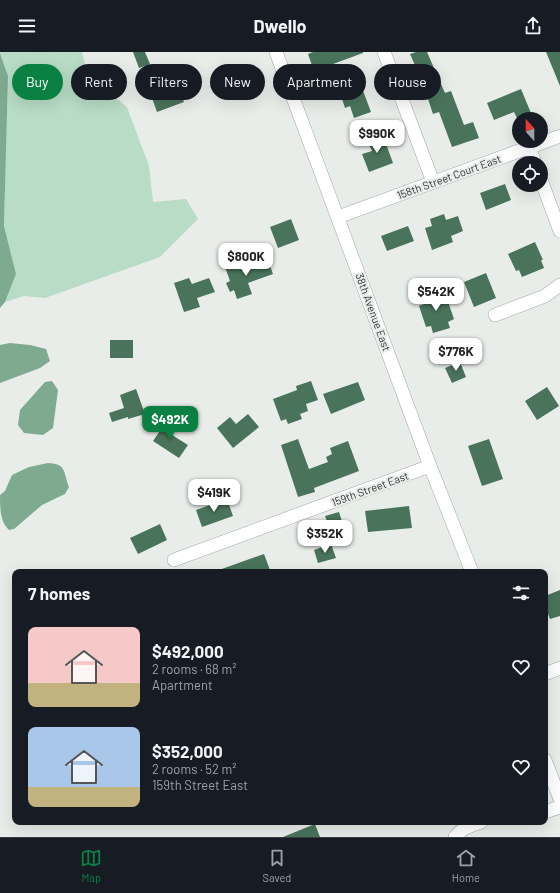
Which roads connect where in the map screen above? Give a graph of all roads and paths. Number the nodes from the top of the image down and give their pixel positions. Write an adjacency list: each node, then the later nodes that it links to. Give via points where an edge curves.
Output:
1 (276, 52): 8 (street, 38th Avenue East)
2 (384, 52): 6 (street)
3 (560, 136): 4 (street, 158th Street Court East)
4 (548, 140)
5 (526, 148): 6 (street, 158th Street Court East)
6 (433, 182): 8 (street, 158th Street Court East)
7 (545, 192): 9 (street)
8 (338, 217): 12 (street, 38th Avenue East)
9 (560, 231)
10 (560, 285): 11 (street, via 545,296)
11 (495, 315)
12 (430, 466): 13 (street, 159th Street East); 14 (street, 38th Avenue East)
13 (174, 560)
14 (471, 569)
15 (560, 668): 16 (street)
16 (548, 673)
17 (548, 777): 18 (street)
18 (560, 799)
19 (560, 807): 20 (street)
20 (548, 811)
21 (474, 825): 22 (street, via 460,831)
22 (455, 837)

